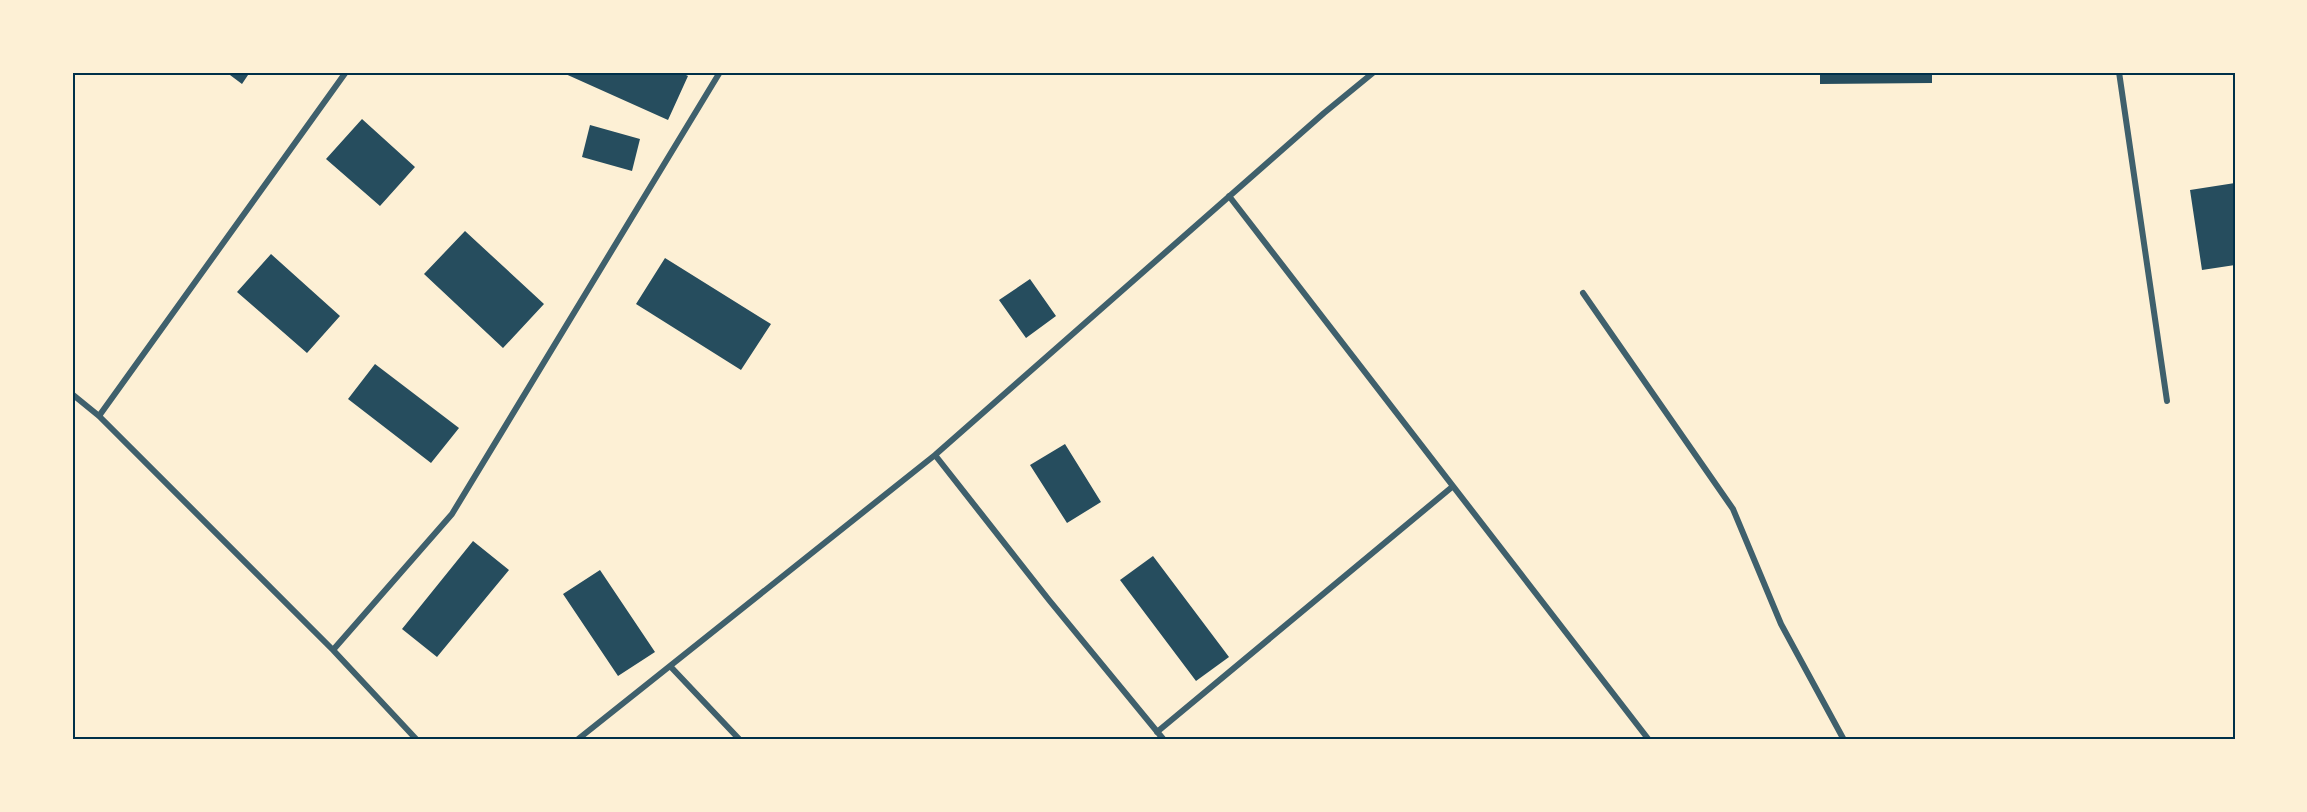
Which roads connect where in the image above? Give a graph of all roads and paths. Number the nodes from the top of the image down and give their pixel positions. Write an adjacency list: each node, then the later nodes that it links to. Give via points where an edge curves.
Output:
1 (346, 72): 9 (street)
2 (720, 72): 12 (street, via 452,514)
3 (1374, 72): 5 (street)
4 (2119, 72): 8 (street)
5 (1229, 196): 10 (street); 11 (street)
6 (1583, 293): 20 (street, via 1733,509 1781,624)
7 (72, 394): 9 (street)
8 (2167, 401)
9 (99, 416): 12 (street)
10 (935, 455): 13 (street); 14 (street)
11 (1452, 487): 14 (street); 19 (street)
12 (333, 650): 15 (street)
13 (670, 666): 16 (street); 17 (street)
14 (1157, 732): 18 (street)
15 (417, 740)
16 (577, 740)
17 (740, 740)
18 (1164, 740)
19 (1648, 740)
20 (1844, 740)

